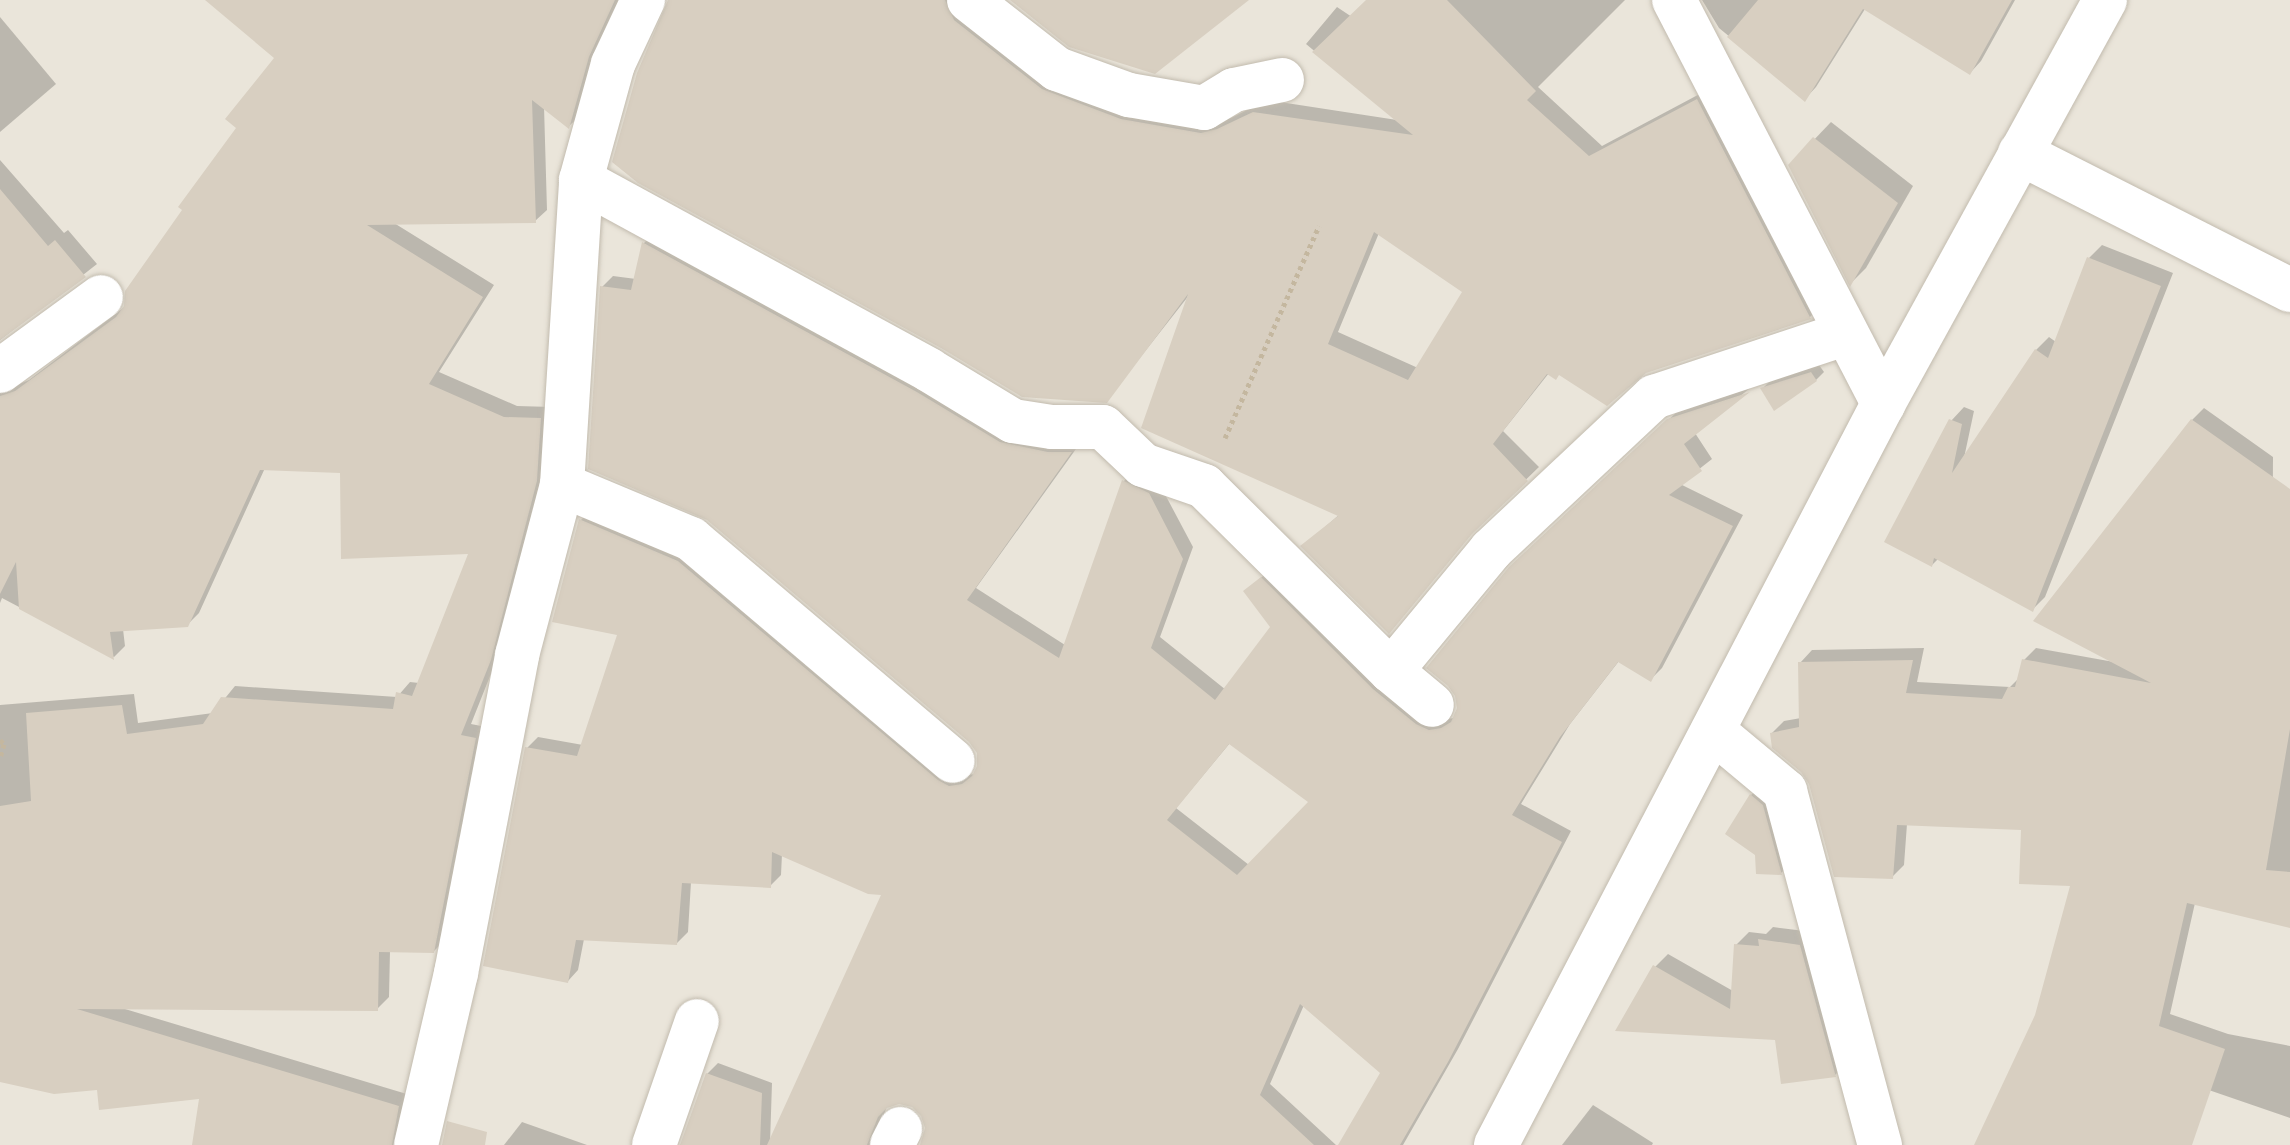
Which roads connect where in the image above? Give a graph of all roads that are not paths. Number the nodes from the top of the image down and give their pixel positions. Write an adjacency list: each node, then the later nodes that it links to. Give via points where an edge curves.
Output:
1 (643, 0): 7 (street, via 613,64)
2 (969, 0): 5 (street, via 1057,69 1129,95 1204,108 1234,90)
3 (1674, 0): 10 (street)
4 (2105, 0): 6 (street)
5 (1282, 80)
6 (2020, 153): 8 (street); 12 (street)
7 (581, 180): 13 (street); 14 (street, via 1013,421 1103,427 1143,465 1204,486)
8 (2290, 290)
9 (101, 297): 11 (street)
10 (1845, 334): 12 (street); 14 (street, via 1654,397 1491,550)
11 (0, 371)
12 (1883, 404): 16 (street)
13 (562, 485): 17 (street, via 691,539); 19 (street, via 517,655 456,973)
14 (1391, 671): 15 (street)
15 (1432, 705)
16 (1713, 731): 21 (street); 22 (street, via 1785,791)
17 (953, 761)
18 (697, 1021): 20 (street)
19 (416, 1145)
20 (654, 1145)
21 (1496, 1145)
22 (1880, 1145)

